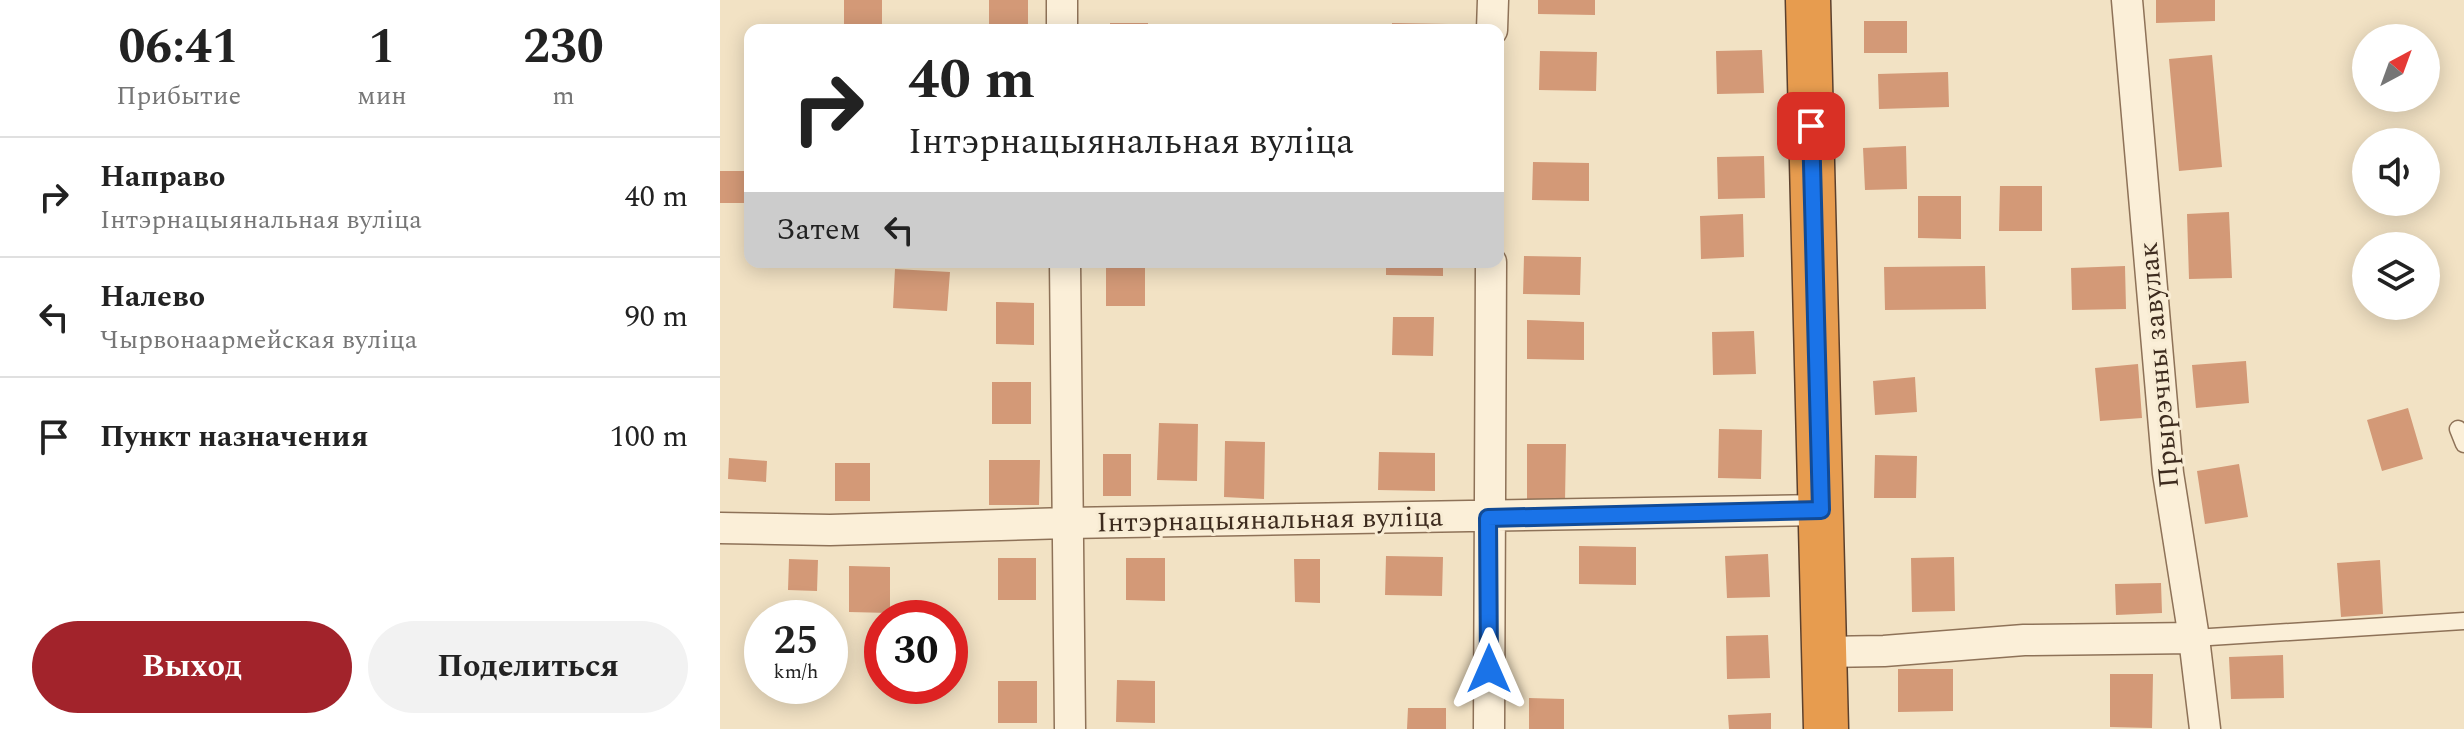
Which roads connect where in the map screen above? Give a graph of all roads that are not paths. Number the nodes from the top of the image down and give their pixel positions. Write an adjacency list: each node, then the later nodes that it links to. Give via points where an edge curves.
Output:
1 (1062, 0): 5 (street)
2 (1493, 0): 6 (street)
3 (1808, 0): 9 (highway)
4 (2127, 0): 14 (street, Прырэчны завулак, via 2168,473)
5 (1062, 24)
6 (1492, 24)
7 (1065, 268): 11 (street)
8 (1491, 268): 10 (street)
9 (1821, 510): 10 (street, Інтэрнацыянальная вуліца); 15 (highway)
10 (1488, 518): 11 (street, Інтэрнацыянальная вуліца); 17 (street)
11 (1067, 523): 12 (street, Інтэрнацыянальная вуліца); 16 (street)
12 (720, 528)
13 (2464, 621): 14 (lane)
14 (2194, 638): 15 (street, via 2024,640); 19 (street, Прырэчны завулак)
15 (1823, 652): 18 (highway)
16 (1070, 729)
17 (1489, 729)
18 (1826, 729)
19 (2205, 729)

